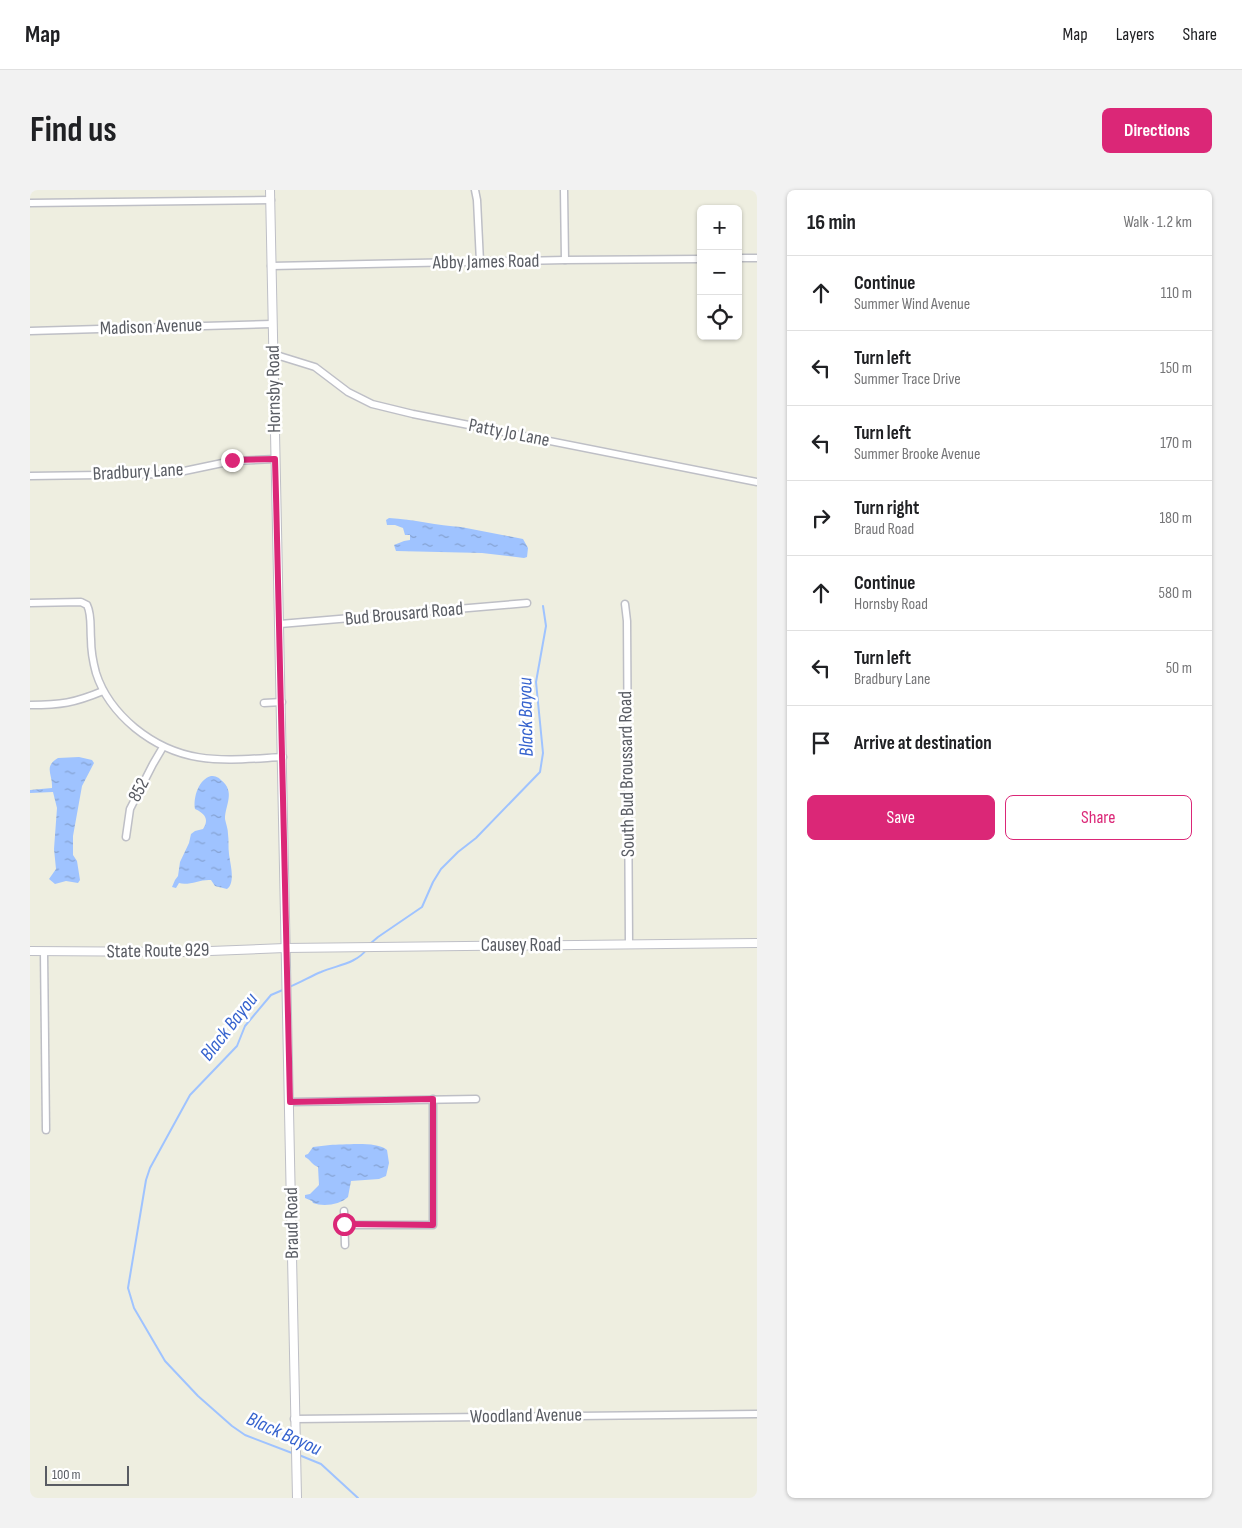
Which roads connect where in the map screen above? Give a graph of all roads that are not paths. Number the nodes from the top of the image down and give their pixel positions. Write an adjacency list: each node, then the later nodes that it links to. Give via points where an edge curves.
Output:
1 (270, 190): 4 (street, Hornsby Road)
2 (475, 190): 10 (street)
3 (564, 190): 9 (street)
4 (270, 200): 5 (street); 11 (street, Hornsby Road)
5 (30, 203)
6 (742, 258): 7 (street)
7 (757, 258)
8 (697, 259): 9 (street, Abby James Road)
9 (565, 260): 10 (street, Abby James Road)
10 (480, 262): 11 (street, Abby James Road)
11 (271, 266): 12 (street, Hornsby Road)
12 (272, 324): 13 (street, Madison Avenue); 14 (street, Hornsby Road)
13 (30, 331)
14 (273, 354): 15 (street, Hornsby Road); 17 (street, Patty Jo Lane, via 315,367 348,392 372,404)
15 (275, 459): 16 (street, Bradbury Lane, via 232,460 170,474); 21 (street, Hornsby Road)
16 (30, 476)
17 (757, 482)
18 (527, 603): 21 (street, Bud Brousard Road)
19 (30, 604): 22 (street, via 86,604 90,613 94,666)
20 (625, 604): 29 (street, South Bud Broussard Road)
21 (280, 624): 23 (street, Hornsby Road)
22 (103, 691): 25 (street, via 59,705); 26 (street, via 126,721)
23 (282, 702): 24 (street); 27 (street, Hornsby Road)
24 (264, 703)
25 (30, 706)
26 (163, 747): 27 (street, via 214,760); 28 (street, 852, via 130,809)
27 (283, 757): 31 (street, Hornsby Road)
28 (126, 837)
29 (629, 944): 30 (street, Causey Road); 31 (street, Causey Road)
30 (757, 944)
31 (285, 948): 33 (street, State Route 929); 36 (street, Braud Road)
32 (30, 951): 33 (street, State Route 929)
33 (44, 952): 37 (street)
34 (433, 1099): 35 (street); 36 (street); 39 (street, via 433,1225)
35 (476, 1099)
36 (290, 1102): 42 (street, Braud Road)
37 (46, 1130)
38 (344, 1211): 39 (street)
39 (344, 1224): 40 (street)
40 (345, 1245)
41 (757, 1414): 42 (street, Woodland Avenue)
42 (294, 1419): 43 (street, Braud Road)
43 (297, 1498)

